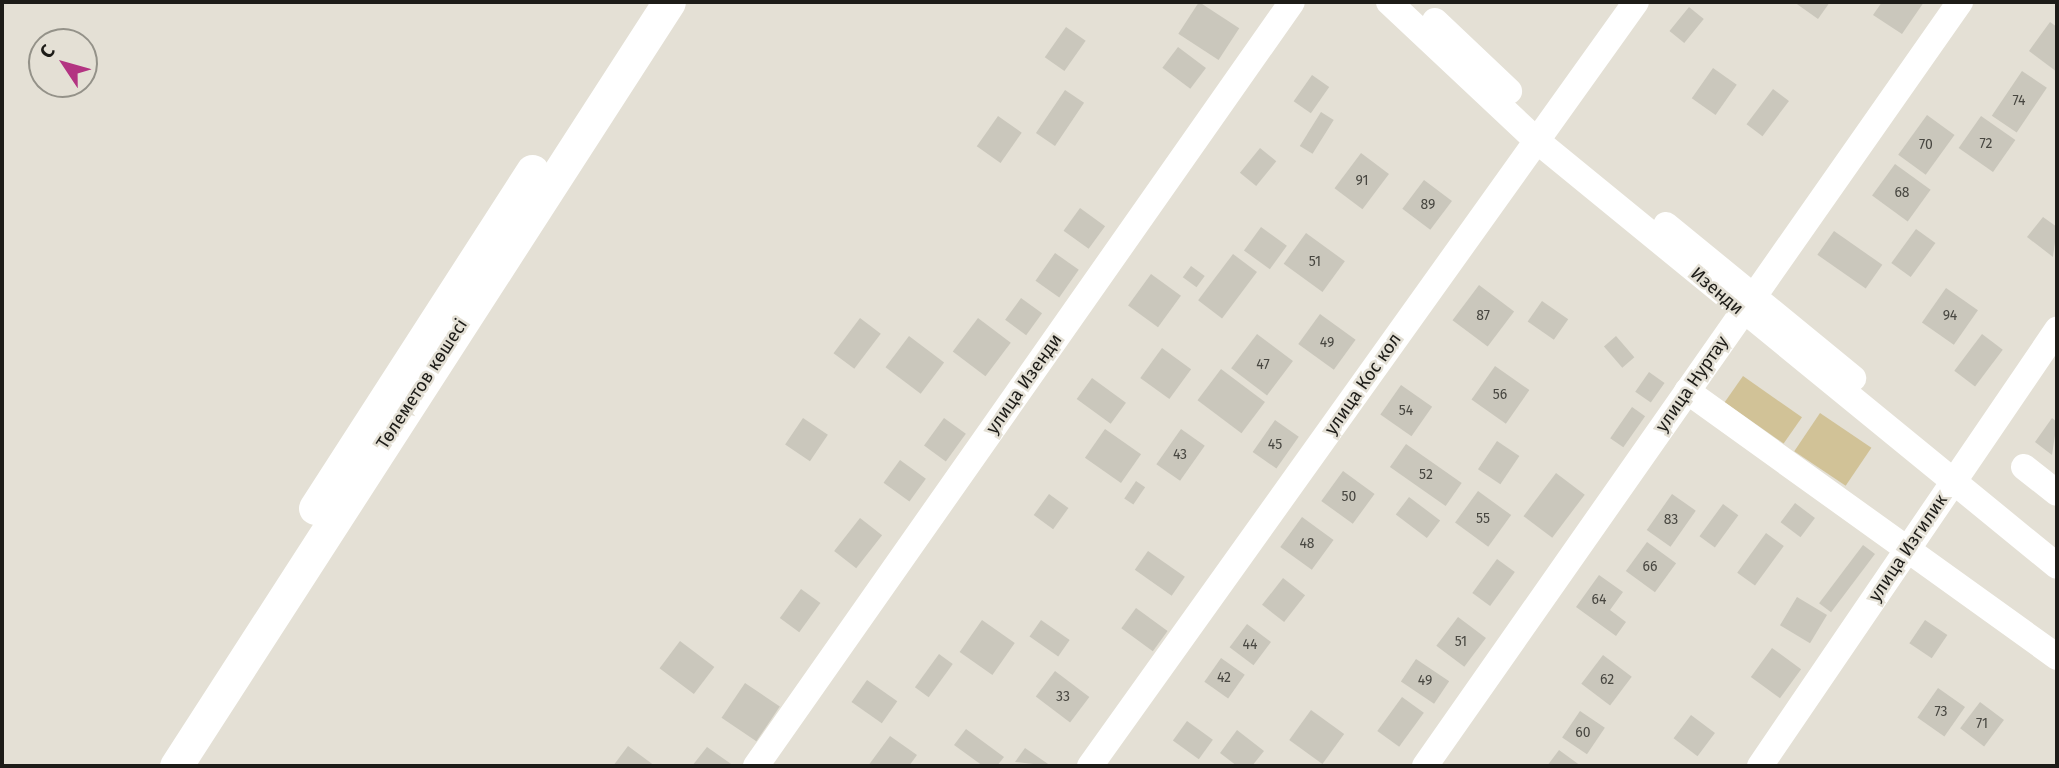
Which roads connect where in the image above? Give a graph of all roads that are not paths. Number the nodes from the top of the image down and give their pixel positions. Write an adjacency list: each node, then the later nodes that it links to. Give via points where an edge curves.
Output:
1 (643, 2): 19 (main road, Төлеметов көшесі, via 407,361)
2 (669, 2): 20 (main road, Төлеметов көшесі)
3 (1292, 2): 21 (street, улица Изенди)
4 (1390, 2): 8 (street, Изенди)
5 (1415, 2): 8 (street, Изенди)
6 (1636, 2): 8 (street, улица Кос кол)
7 (1960, 2): 9 (street, улица Нуртау)
8 (1541, 133): 9 (street, Изенди); 22 (street, улица Кос кол)
9 (1747, 304): 11 (street, улица Нуртау); 13 (street, Изенди)
10 (2057, 330): 13 (street, улица Изгилик)
11 (1687, 391): 16 (street); 23 (street, улица Нуртау)
12 (2024, 467): 14 (street)
13 (1958, 475): 15 (street, Изенди); 16 (street, улица Изгилик); 17 (street, Изенди)
14 (2057, 493)
15 (2057, 545)
16 (1906, 551): 18 (street); 24 (street, улица Изгилик)
17 (2057, 566)
18 (2057, 657)
19 (153, 766)
20 (176, 766)
21 (756, 766)
22 (1090, 766)
23 (1425, 766)
24 (1760, 766)

